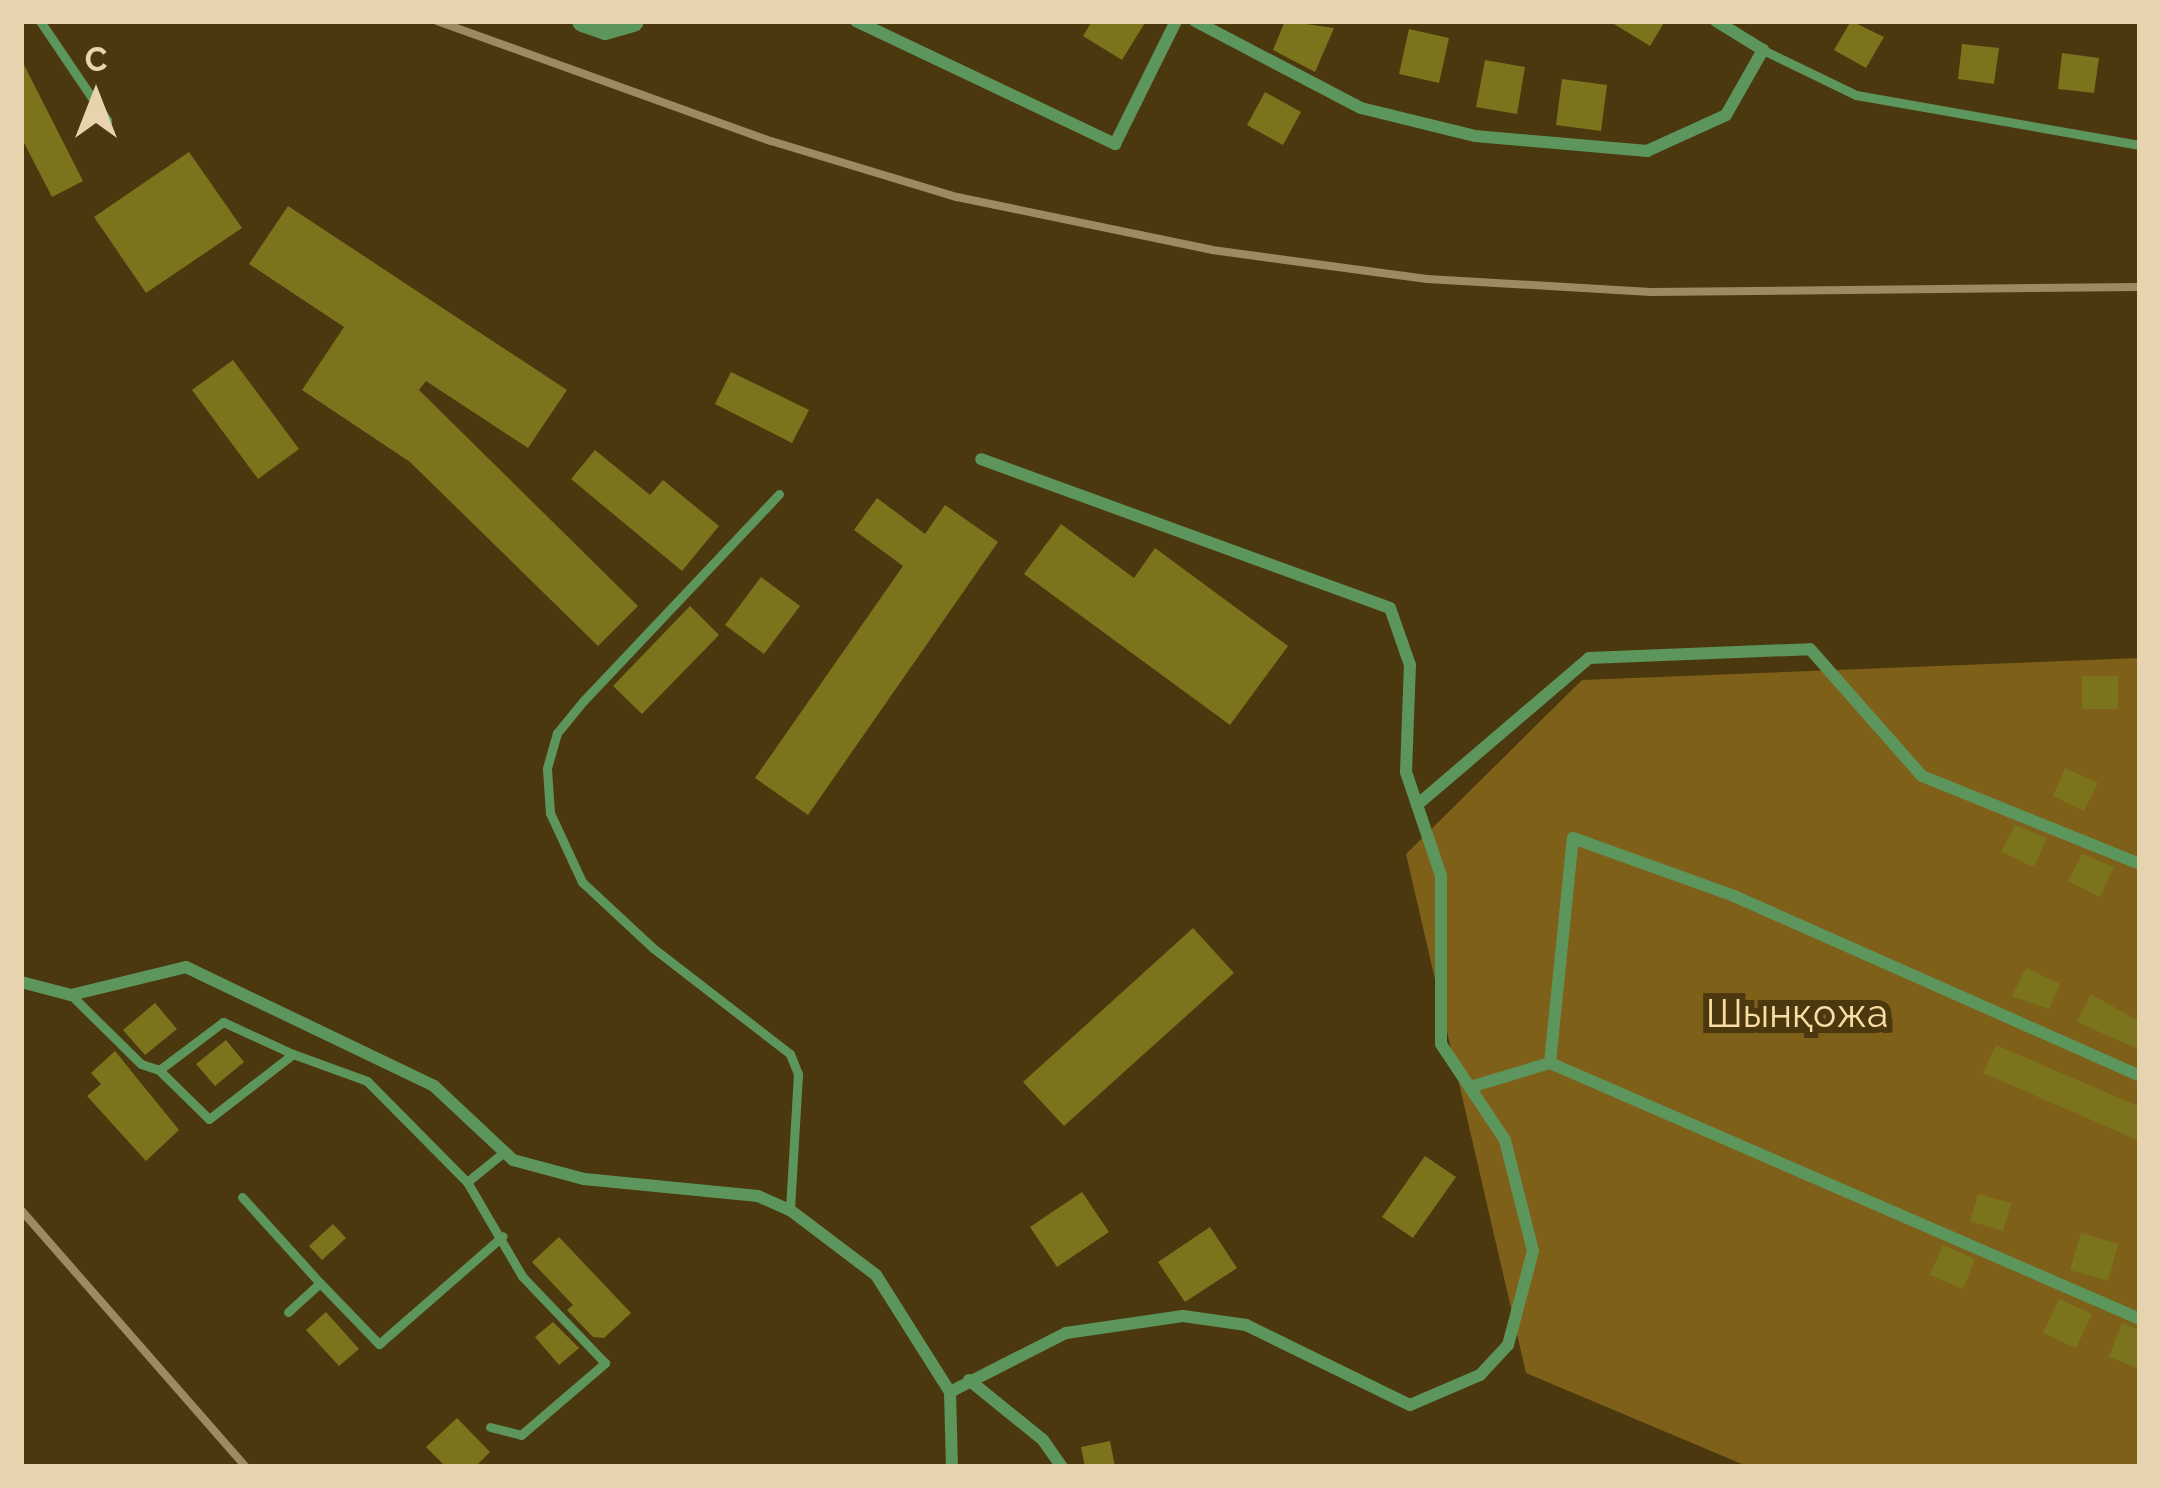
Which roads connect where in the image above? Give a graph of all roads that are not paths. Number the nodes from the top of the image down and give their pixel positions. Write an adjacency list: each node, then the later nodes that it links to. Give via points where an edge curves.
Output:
1 (40, 21): 9 (lane)
2 (583, 21): 3 (street, via 604,28)
3 (632, 21)
4 (856, 21): 5 (street, via 1115,144)
5 (1176, 21)
6 (1195, 21): 8 (street, via 1361,108 1475,136 1647,151 1726,115)
7 (1716, 21): 8 (street)
8 (1762, 50): 10 (lane, via 1856,95)
9 (107, 120)
10 (2140, 145)
11 (981, 459): 13 (street, via 1390,608 1410,665 1406,772)
12 (779, 494): 25 (lane, via 584,700 557,733 547,769 550,813 582,882 790,1054 798,1074)
13 (1418, 805): 14 (street, via 1589,658 1810,649 1922,776); 21 (street, via 1441,876 1441,1044)
14 (2140, 864)
15 (21, 982): 16 (street)
16 (71, 995): 19 (lane, via 141,1064); 22 (street, via 186,967 434,1085)
17 (293, 1054): 19 (lane, via 223,1022); 19 (lane, via 209,1119); 23 (lane, via 368,1081)
18 (1550, 1063): 20 (street, via 1573,838 1734,896); 21 (street); 29 (street)
19 (159, 1070)
20 (2140, 1076)
21 (1470, 1087): 30 (street, via 1505,1140 1533,1251 1508,1345 1480,1375 1409,1405 1246,1325 1183,1316 1066,1334)
22 (504, 1152): 23 (lane); 25 (street, via 584,1179 758,1196)
23 (467, 1182): 26 (lane)
24 (242, 1197): 27 (lane)
25 (790, 1210): 31 (street, via 876,1276)
26 (503, 1236): 27 (lane, via 379,1344); 32 (lane, via 522,1276 605,1363 521,1435)
27 (320, 1283): 28 (lane)
28 (288, 1312)
29 (2140, 1319)
30 (969, 1381): 31 (street); 34 (street, via 1043,1440)
31 (950, 1392): 33 (street)
32 (490, 1427)
33 (952, 1467)
34 (1062, 1467)

